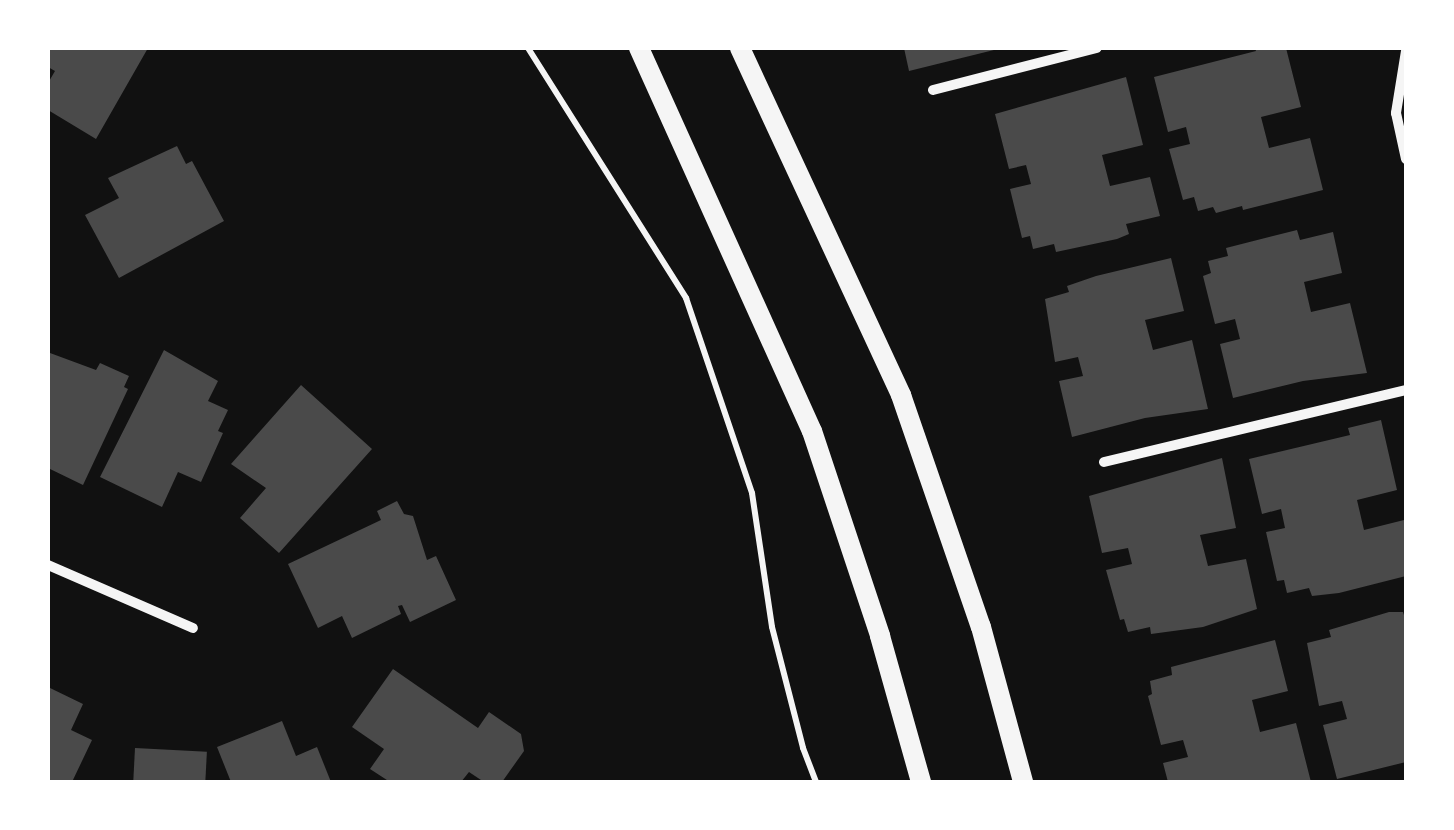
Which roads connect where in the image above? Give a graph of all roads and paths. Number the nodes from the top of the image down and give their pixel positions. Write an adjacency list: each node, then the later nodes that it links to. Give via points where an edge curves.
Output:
1 (528, 48): 13 (path, via 686,298 752,492 772,627)
2 (638, 48): 14 (main road, via 812,431)
3 (740, 48): 15 (main road, via 902,396 981,628)
4 (1098, 48): 7 (street)
5 (1396, 48): 6 (street)
6 (1406, 52): 8 (street, via 1396,113)
7 (933, 90)
8 (1406, 159)
9 (1406, 390): 10 (street)
10 (1104, 462)
11 (48, 565): 12 (street)
12 (194, 628)
13 (816, 782)
14 (921, 782)
15 (1023, 782)

